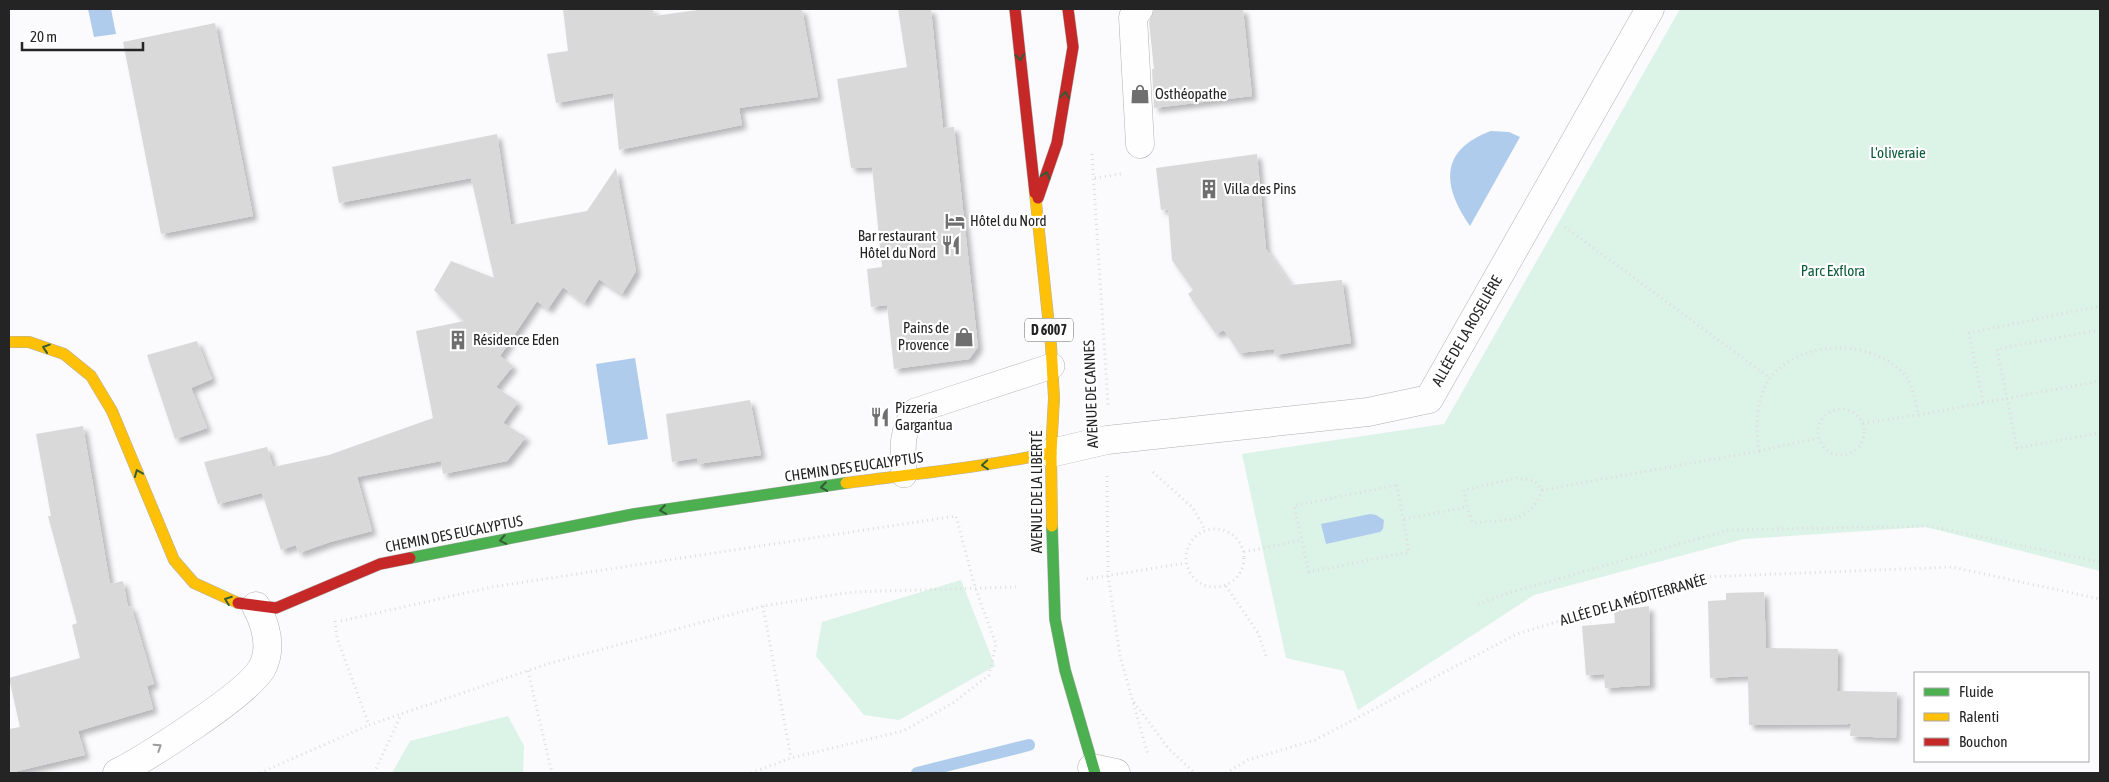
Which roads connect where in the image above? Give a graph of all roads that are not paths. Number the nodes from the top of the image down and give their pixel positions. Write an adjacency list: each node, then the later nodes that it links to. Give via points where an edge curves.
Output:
1 (1015, 9): 6 (street, D 6007, one-way to 6)
2 (1068, 9): 6 (street, D 6007, one-way to 2, via 1058,133 1072,47)
3 (1139, 9): 5 (street, via 1133,17)
4 (1650, 9): 9 (street, ALLÉE DE LA ROSELIÈRE, via 1429,399 1368,412 1107,440)
5 (1140, 144)
6 (1035, 207): 8 (street, AVENUE DE LA LIBERTÉ / D 6007)
7 (9, 342): 11 (street, CHEMIN DES EUCALYPTUS, one-way to 7, via 236,603 194,583 174,560 112,410 91,376 64,354 28,342)
8 (1052, 366): 9 (street, AVENUE DE LA LIBERTÉ / D 6007, via 1054,398); 10 (lane, via 915,411 906,422 902,445)
9 (1050, 453): 10 (street, CHEMIN DES EUCALYPTUS, one-way to 10, via 999,464); 12 (street, AVENUE DE LA LIBERTÉ / D 6007, via 1055,619 1065,670)
10 (904, 475): 11 (street, CHEMIN DES EUCALYPTUS, one-way to 11, via 634,514 380,564 276,608)
11 (256, 606): 13 (street, one-way to 11, via 236,696 262,668 268,642 265,623)
12 (1101, 771)
13 (117, 773)

